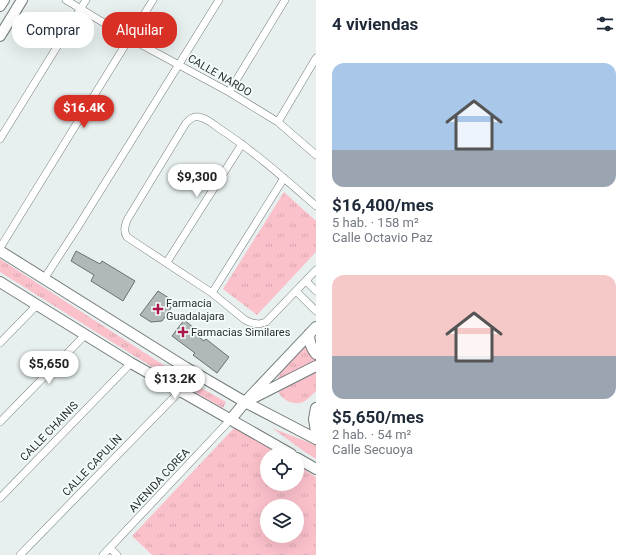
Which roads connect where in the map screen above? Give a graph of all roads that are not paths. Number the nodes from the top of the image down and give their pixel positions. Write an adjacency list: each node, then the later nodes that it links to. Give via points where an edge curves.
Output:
1 (4, 0): 8 (street)
2 (22, 0): 12 (street)
3 (66, 0): 9 (street, CALLE NARDO)
4 (86, 0): 9 (street)
5 (153, 0): 10 (street)
6 (219, 0): 16 (street)
7 (285, 0): 17 (street)
8 (0, 6)
9 (81, 9): 11 (street, CALLE NARDO); 19 (street)
10 (145, 12)
11 (102, 22)
12 (0, 36)
13 (123, 48): 24 (street)
14 (148, 48): 16 (street, CALLE NARDO)
15 (316, 58): 18 (street)
16 (179, 65): 17 (street, CALLE NARDO); 28 (street)
17 (229, 92): 18 (street, CALLE NARDO)
18 (278, 122): 21 (street, CALLE NARDO)
19 (0, 139)
20 (242, 144): 22 (street); 26 (street); 26 (street, via 199,117 192,117 186,123 124,227 127,237)
21 (316, 155)
22 (284, 178): 23 (street); 33 (street)
23 (316, 206)
24 (0, 248)
25 (0, 251): 28 (street)
26 (167, 262): 33 (street)
27 (316, 270): 29 (street)
28 (44, 279): 43 (street)
29 (306, 281): 31 (street); 32 (street)
30 (0, 282): 34 (street)
31 (296, 291): 33 (street, via 266,322 259,324 245,320); 35 (street)
32 (316, 291)
33 (212, 293)
34 (36, 305): 37 (street); 38 (street)
35 (316, 311)
36 (313, 330): 39 (street, via 309,341); 43 (street)
37 (85, 335): 40 (street); 46 (street)
38 (0, 343)
39 (316, 354)
40 (131, 363): 42 (street); 52 (street, CALLE CHAINIS)
41 (316, 366): 43 (street)
42 (180, 391): 45 (street); 54 (street, CALLE CAPULÍN)
43 (245, 402): 45 (street); 48 (street)
44 (316, 408): 47 (street)
45 (231, 419): 49 (street); 53 (street, AVENIDA COREA)
46 (0, 422)
47 (316, 432)
48 (316, 439)
49 (279, 447)
50 (304, 462): 51 (street)
51 (316, 469)
52 (0, 498)
53 (110, 548): 55 (street, AVENIDA COREA); 56 (street)
54 (20, 555)
55 (103, 555)
56 (117, 555)

